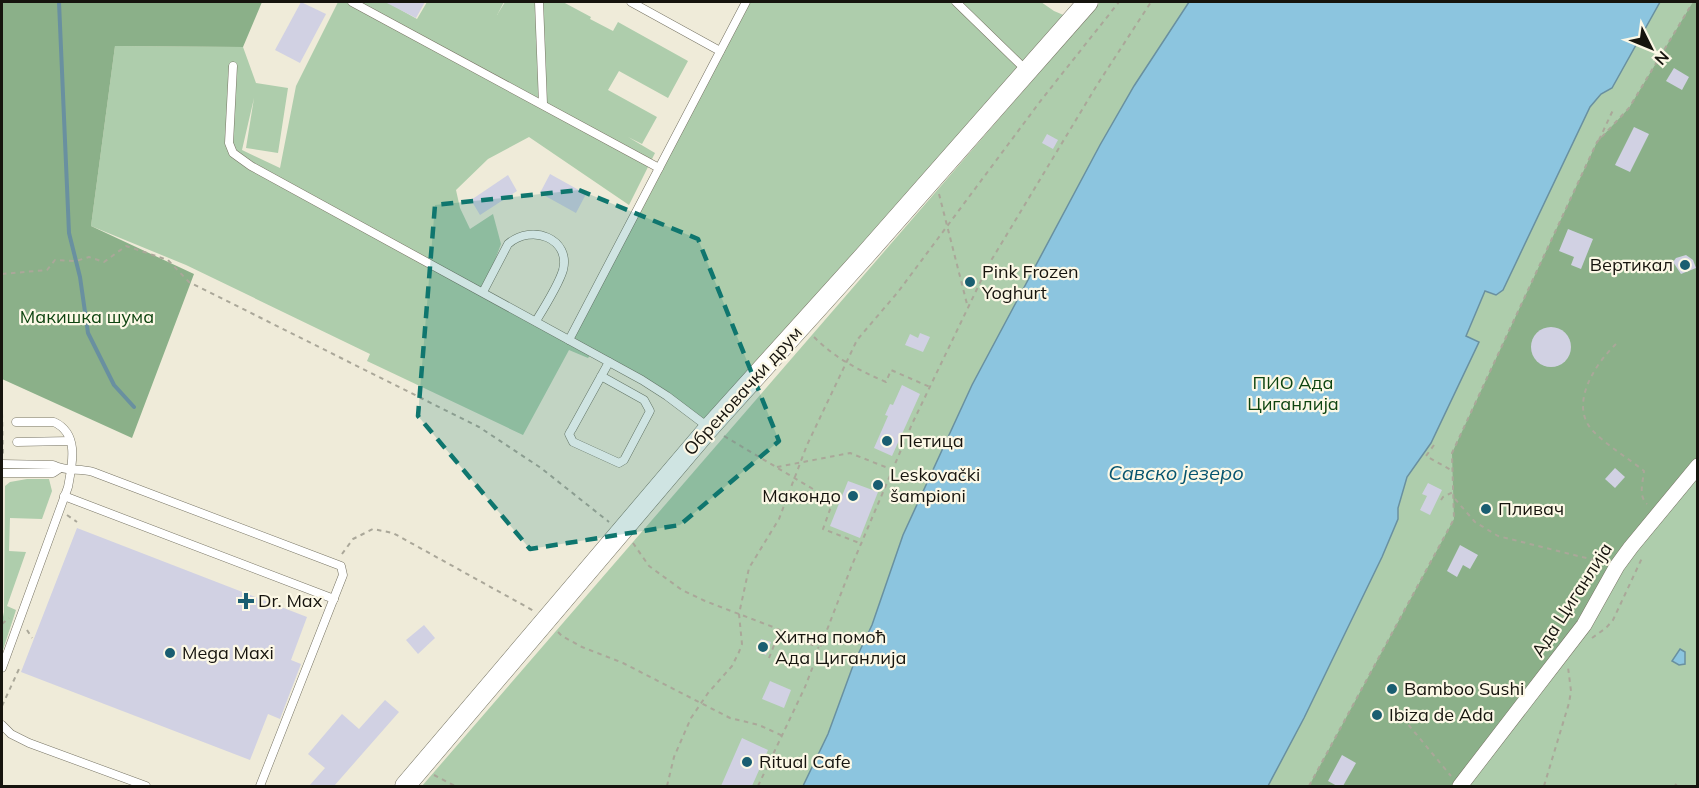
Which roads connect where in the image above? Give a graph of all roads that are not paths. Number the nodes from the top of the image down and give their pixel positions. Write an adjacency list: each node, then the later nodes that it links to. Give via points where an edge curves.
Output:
1 (352, 2): 10 (lane)
2 (539, 2): 10 (lane)
3 (631, 2): 7 (lane)
4 (746, 2): 7 (lane)
5 (956, 2): 9 (lane)
6 (1088, 2): 9 (street, Обреновачки друм)
7 (720, 51): 11 (lane)
8 (233, 66): 12 (lane, via 229,143 233,153)
9 (1027, 72): 18 (street, Обреновачки друм)
10 (543, 104): 11 (lane)
11 (659, 168): 14 (lane)
12 (483, 292): 13 (lane); 13 (lane, via 515,238 532,233 549,238 561,252 563,270)
13 (536, 321): 14 (lane)
14 (569, 339): 15 (lane)
15 (609, 362): 16 (lane); 18 (lane, via 667,396)
16 (601, 376): 16 (lane, via 569,434 573,441 593,452 622,462 650,411 644,400)
17 (16, 422): 19 (lane, via 54,422)
18 (710, 428): 33 (street, Обреновачки друм)
19 (70, 441): 20 (lane); 24 (lane)
20 (17, 442)
21 (2, 460): 23 (lane, via 53,465)
22 (1698, 466): 30 (street, Ада Циганлија, via 1617,566 1584,625)
23 (59, 469): 24 (lane); 25 (lane, via 53,473)
24 (71, 469): 26 (lane); 27 (lane, via 93,472 336,563 343,575)
25 (2, 473)
26 (64, 496): 27 (lane); 28 (lane)
27 (334, 599): 32 (lane)
28 (2, 668)
29 (2, 725): 31 (lane, via 29,743)
30 (1456, 782)
31 (146, 786)
32 (260, 786)
33 (405, 786)

